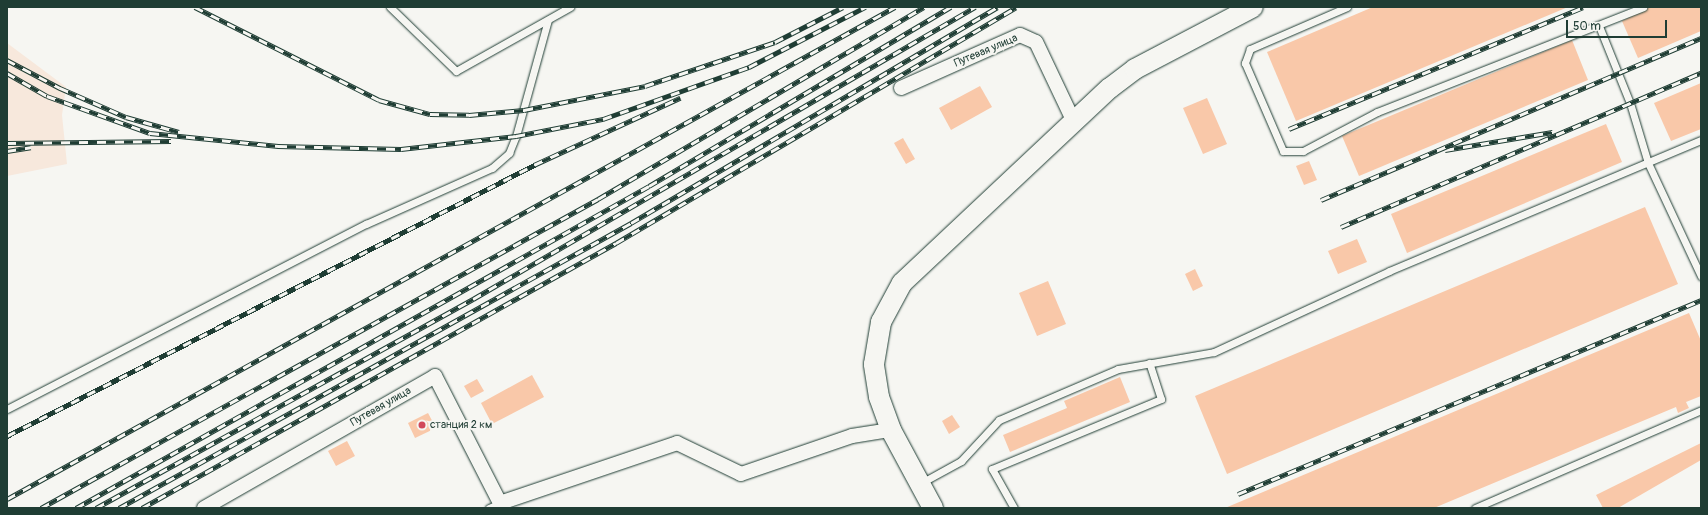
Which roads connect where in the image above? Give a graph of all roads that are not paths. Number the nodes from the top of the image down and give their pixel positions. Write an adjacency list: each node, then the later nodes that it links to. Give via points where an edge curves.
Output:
1 (390, 7): 6 (lane, via 456,71)
2 (570, 7): 6 (lane)
3 (1253, 7): 9 (main road, via 1135,68)
4 (1347, 7): 7 (lane, via 1250,49 1245,63 1283,151 1303,151 1377,112)
5 (1643, 7): 7 (lane)
6 (548, 20): 14 (lane, via 516,136 509,153 492,168 366,224)
7 (1599, 26): 11 (lane, via 1630,103)
8 (901, 88): 9 (street, Путевая улица, via 1020,35 1036,42)
9 (1073, 120): 16 (main road, via 914,269 895,293 881,322 874,364 879,397)
10 (1701, 140): 11 (lane)
11 (1648, 163): 12 (lane); 13 (lane, via 1389,271 1214,352)
12 (1701, 276)
13 (1149, 363): 17 (lane, via 1118,369 999,420 961,461); 21 (lane, via 1161,399 992,470)
14 (7, 408)
15 (1701, 410): 22 (lane)
16 (891, 430): 17 (main road); 18 (street, via 852,436 741,474 677,443)
17 (920, 483): 20 (main road)
18 (494, 505): 19 (street, Путевая улица, via 435,376)
19 (204, 508)
20 (933, 508)
21 (1014, 508)
22 (1475, 508)

